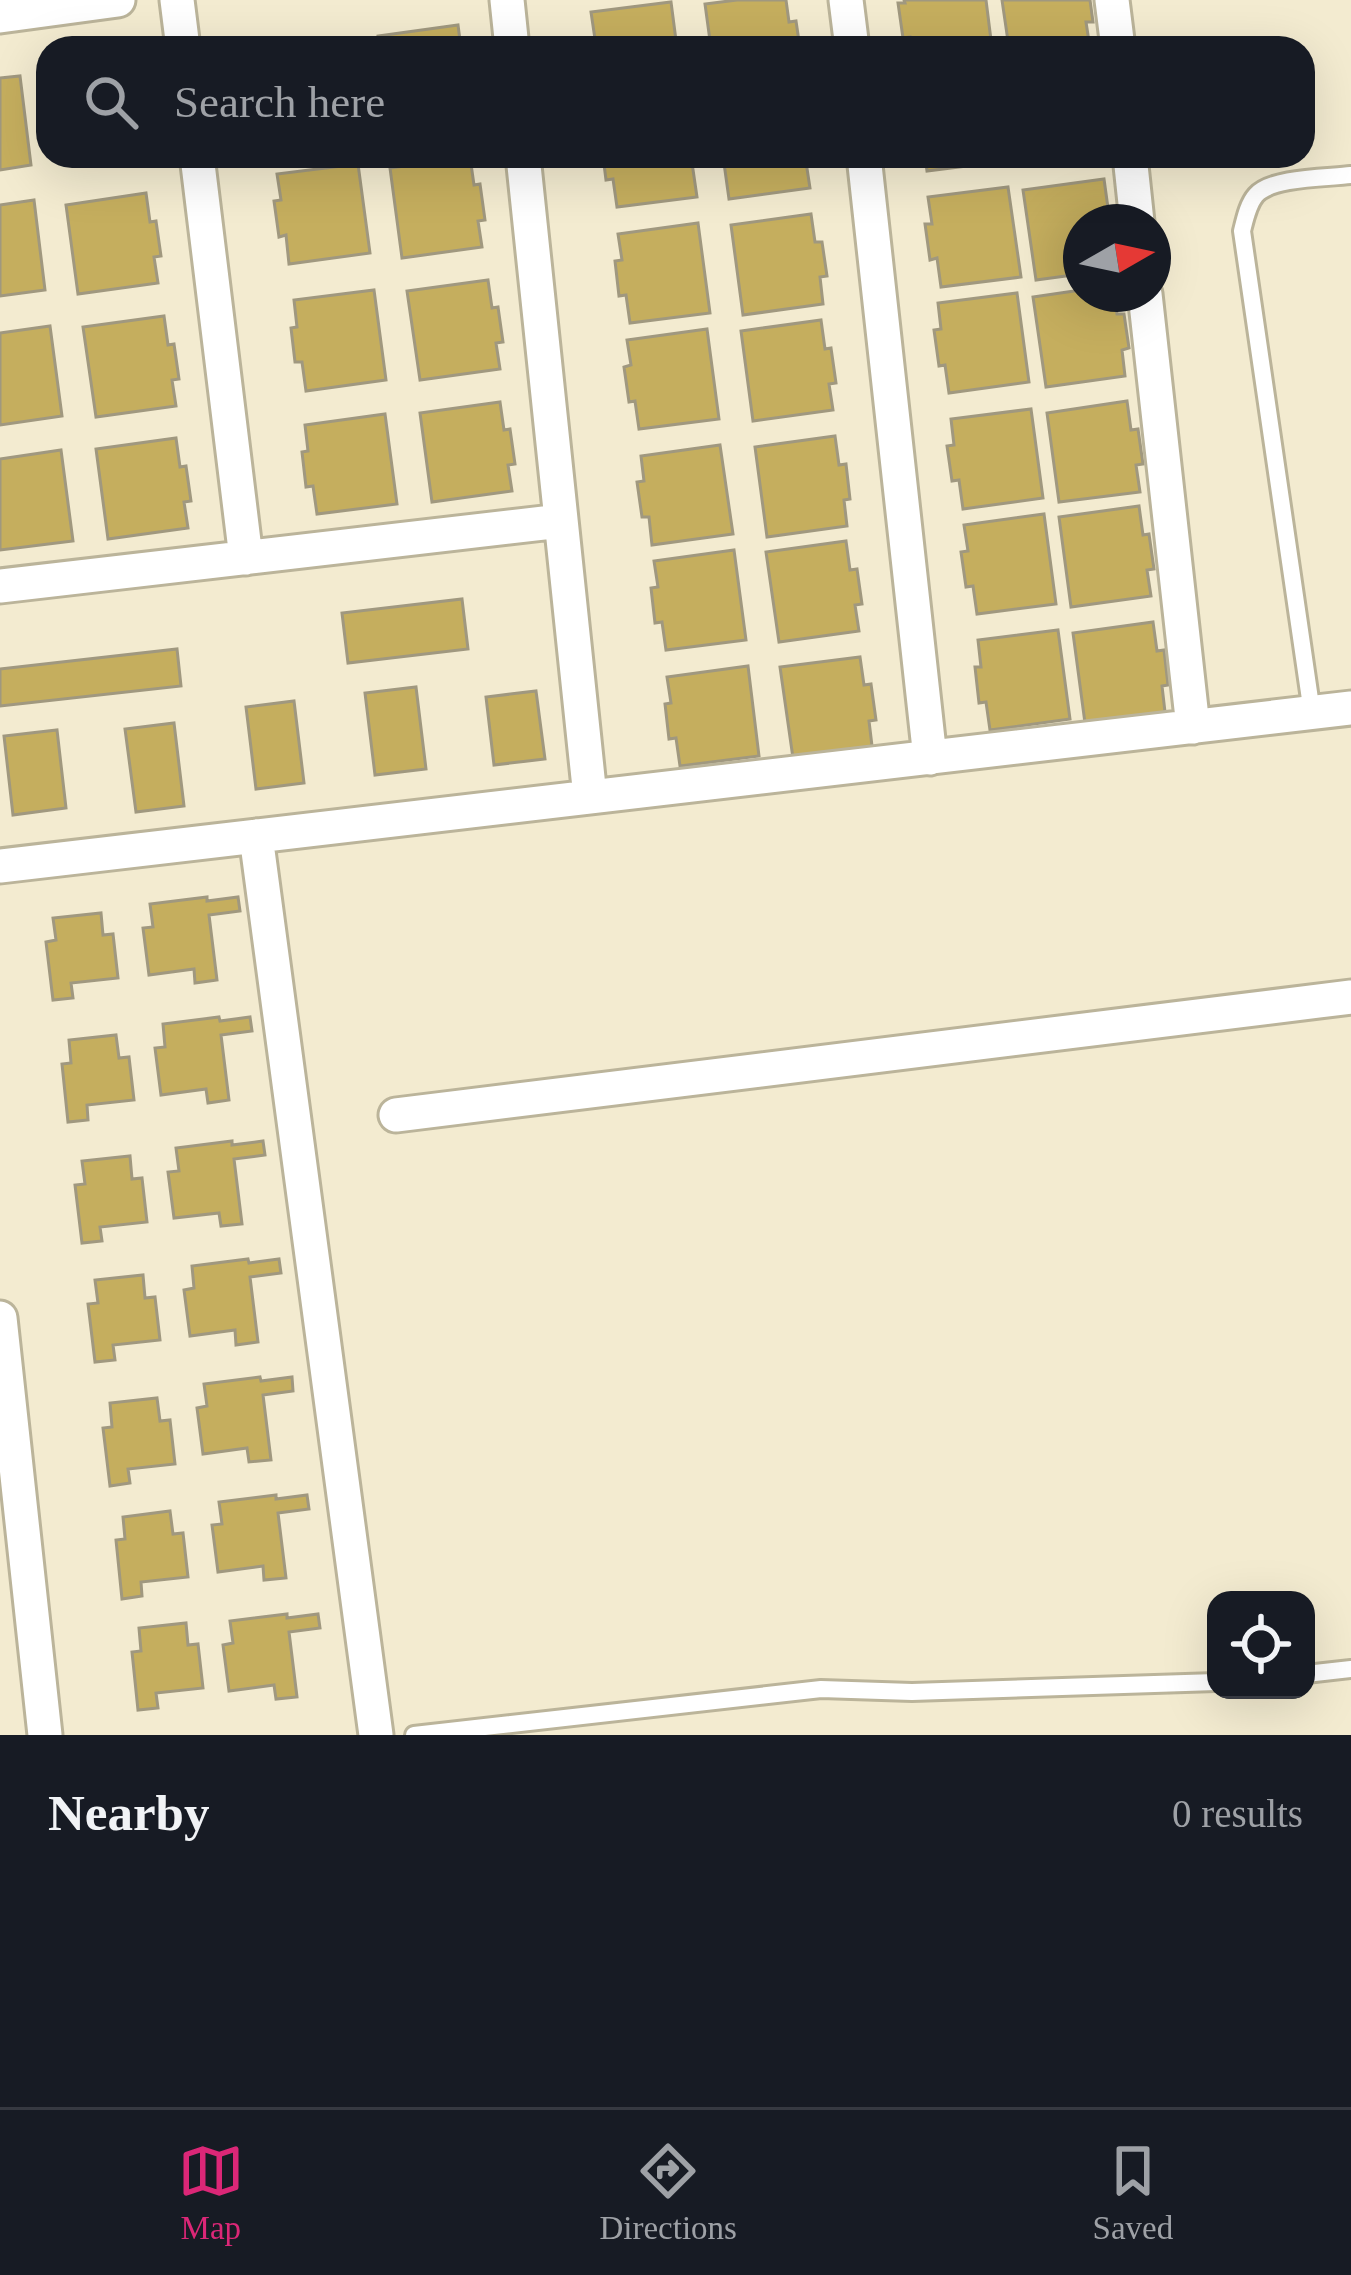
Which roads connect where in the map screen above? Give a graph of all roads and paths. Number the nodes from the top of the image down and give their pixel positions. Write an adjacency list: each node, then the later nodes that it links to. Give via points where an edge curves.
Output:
1 (118, 0): 6 (street)
2 (178, 0): 7 (street)
3 (507, 0): 8 (street)
4 (847, 0): 9 (street)
5 (1112, 0): 10 (street)
6 (0, 16)
7 (182, 36)
8 (511, 36)
9 (851, 36)
10 (1116, 36)
11 (197, 168): 19 (street)
12 (524, 168): 18 (street)
13 (865, 168): 24 (street)
14 (1131, 168): 16 (street)
15 (1351, 175): 22 (lane, via 1270,184 1257,193 1242,231)
16 (1135, 204)
17 (1147, 312): 23 (street)
18 (561, 521): 19 (street); 25 (street)
19 (246, 558): 20 (street)
20 (0, 586)
21 (1351, 708): 22 (street)
22 (1312, 713): 23 (street)
23 (1193, 727): 24 (street)
24 (929, 758): 25 (street)
25 (590, 797): 26 (street)
26 (256, 836): 27 (street); 36 (street)
27 (0, 866)
28 (1351, 997): 29 (street)
29 (396, 1115)
30 (0, 1318): 31 (street)
31 (6, 1434): 35 (street)
32 (1351, 1669): 33 (lane)
33 (1315, 1672)
34 (1207, 1682): 37 (lane, via 821,1688)
35 (45, 1735)
36 (376, 1735)
37 (414, 1735)

